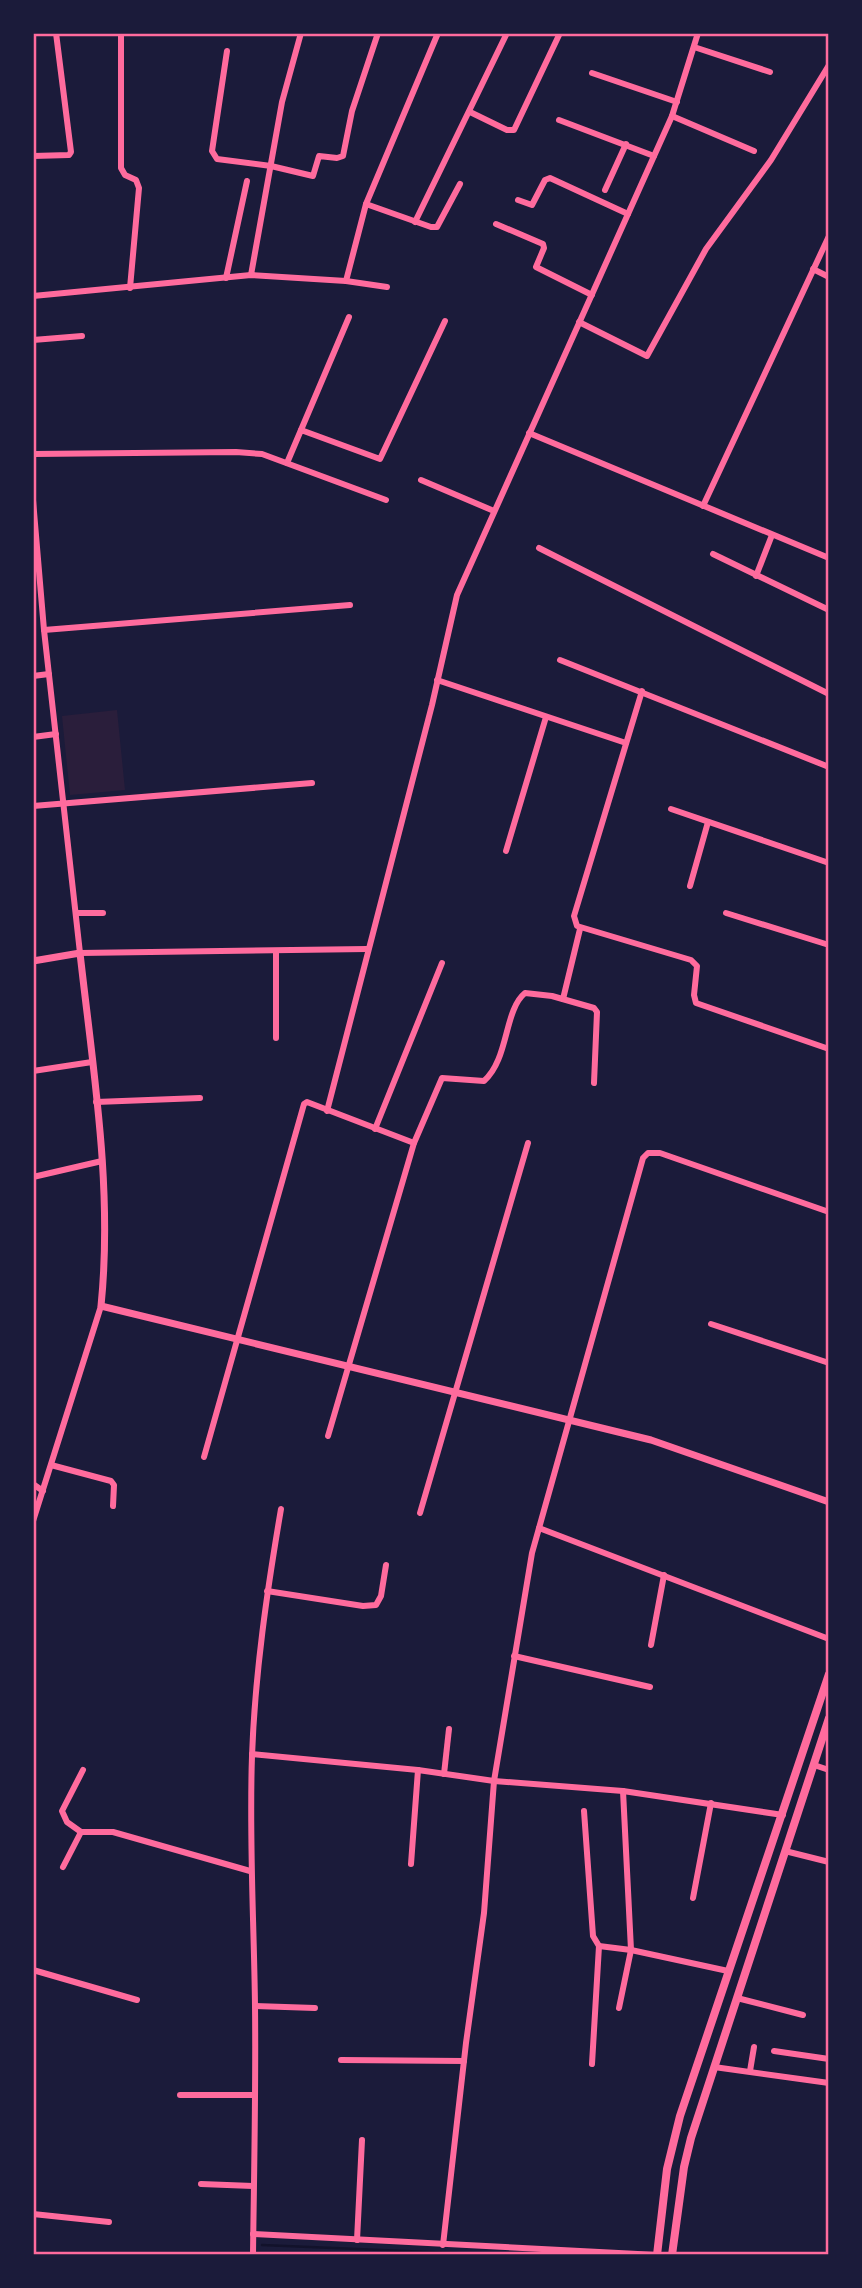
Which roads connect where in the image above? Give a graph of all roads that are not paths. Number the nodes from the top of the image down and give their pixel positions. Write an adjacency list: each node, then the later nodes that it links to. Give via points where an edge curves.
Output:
1 (56, 33): 20 (street, via 71,152)
2 (121, 33): 38 (street, via 121,168 139,188)
3 (378, 33): 22 (street, via 352,111 343,156 318,156 313,176)
4 (438, 33): 27 (street)
5 (507, 33): 15 (street)
6 (560, 33): 15 (street, via 514,130)
7 (698, 33): 9 (street)
8 (298, 34): 22 (street)
9 (694, 47): 12 (street); 14 (street)
10 (227, 51): 22 (street, via 212,151 217,159)
11 (829, 65): 43 (street, via 771,160 706,249 647,356)
12 (770, 72)
13 (592, 73): 14 (street)
14 (677, 102): 16 (street)
15 (470, 112): 29 (street)
16 (672, 116): 19 (street); 21 (street)
17 (559, 120): 18 (street)
18 (626, 144): 21 (street); 25 (street)
19 (754, 152)
20 (33, 156)
21 (654, 156): 28 (street)
22 (271, 166): 33 (street)
23 (247, 181): 35 (street)
24 (460, 184): 29 (street, via 437,227)
25 (605, 190)
26 (518, 200): 28 (street, via 532,205 550,178)
27 (366, 204): 29 (street); 36 (street)
28 (628, 214): 39 (street)
29 (415, 222)
30 (496, 224): 39 (street, via 543,244 536,267)
31 (829, 236): 32 (street)
32 (813, 269): 34 (street); 53 (street)
33 (251, 275): 35 (street); 36 (street)
34 (829, 277)
35 (226, 278): 38 (street)
36 (346, 281): 37 (street)
37 (387, 287)
38 (130, 288): 40 (street)
39 (592, 295): 43 (street)
40 (33, 296)
41 (349, 317): 46 (street)
42 (445, 321): 46 (street, via 380,460)
43 (579, 322): 47 (street)
44 (82, 336): 45 (street)
45 (33, 341)
46 (301, 430): 49 (street)
47 (530, 433): 53 (street); 54 (street)
48 (33, 454): 49 (street, via 236,452 262,454)
49 (287, 463): 52 (street)
50 (421, 480): 54 (street)
51 (33, 500): 62 (street)
52 (386, 500)
53 (703, 506): 55 (street)
54 (494, 511): 66 (street, via 457,596)
55 (772, 535): 58 (street); 59 (street)
56 (539, 548): 68 (street)
57 (713, 554): 59 (street)
58 (829, 558)
59 (756, 576): 61 (street)
60 (350, 605): 62 (street)
61 (829, 610)
62 (44, 629): 64 (street)
63 (560, 660): 67 (street)
64 (50, 674): 65 (street); 70 (street)
65 (33, 676)
66 (437, 680): 69 (street); 87 (street)
67 (642, 691): 72 (street); 73 (street)
68 (829, 694)
69 (546, 717): 72 (street); 79 (street)
70 (57, 734): 71 (street); 75 (street)
71 (33, 737)
72 (626, 743): 85 (street, via 575,916)
73 (829, 767)
74 (312, 783): 75 (street)
75 (65, 804): 76 (street); 82 (street)
76 (33, 806)
77 (671, 809): 78 (street)
78 (708, 822): 80 (street); 81 (street)
79 (506, 851)
80 (829, 863)
81 (690, 886)
82 (76, 913): 83 (street); 89 (street)
83 (103, 913)
84 (726, 913): 86 (street)
85 (580, 929): 92 (street); 94 (street, via 691,960 697,969 696,1003)
86 (829, 945)
87 (367, 949): 88 (street); 100 (street)
88 (275, 951): 89 (street); 93 (street)
89 (80, 953): 90 (street); 95 (street)
90 (33, 961)
91 (442, 963): 101 (street)
92 (563, 999): 97 (street, via 597,1012); 102 (street, via 525,993 491,1075 484,1080 442,1078)
93 (276, 1038)
94 (829, 1049)
95 (92, 1062): 96 (street); 99 (street)
96 (33, 1071)
97 (594, 1083)
98 (200, 1098): 99 (street)
99 (96, 1102): 104 (street)
100 (327, 1111): 101 (street); 109 (street, via 307,1102 304,1105)
101 (375, 1129): 102 (street)
102 (414, 1143): 111 (street)
103 (528, 1143): 112 (street)
104 (102, 1161): 105 (street); 107 (street, via 106,1244)
105 (33, 1177)
106 (829, 1212): 113 (street, via 660,1153 645,1155)
107 (101, 1306): 109 (street); 116 (street)
108 (711, 1324): 110 (street)
109 (237, 1339): 111 (street); 115 (street)
110 (829, 1363)
111 (348, 1366): 112 (street); 114 (street)
112 (457, 1392): 113 (street); 122 (street)
113 (569, 1420): 119 (street, via 659,1442); 124 (street)
114 (328, 1436)
115 (204, 1457)
116 (51, 1465): 118 (street); 120 (street, via 111,1481)
117 (33, 1484): 118 (street)
118 (43, 1491): 123 (street)
119 (829, 1502)
120 (113, 1506)
121 (281, 1509): 127 (street)
122 (420, 1513)
123 (33, 1521)
124 (539, 1528): 126 (street); 130 (street)
125 (386, 1565): 127 (street, via 376,1605)
126 (664, 1575): 128 (street); 129 (street)
127 (267, 1591): 135 (street)
128 (829, 1639)
129 (651, 1645)
130 (514, 1656): 132 (street); 141 (street)
131 (829, 1674): 145 (main road)
132 (650, 1687)
133 (829, 1718): 136 (main road)
134 (449, 1729): 140 (street)
135 (252, 1754): 138 (street); 153 (street)
136 (814, 1765): 139 (street); 146 (main road)
137 (83, 1770): 147 (street, via 62,1811 67,1822)
138 (418, 1770): 140 (street); 151 (street)
139 (829, 1770)
140 (444, 1773): 141 (street)
141 (494, 1781): 142 (street); 171 (street, via 484,1913)
142 (623, 1791): 143 (street); 156 (street)
143 (711, 1803): 145 (street); 154 (street)
144 (584, 1811): 155 (street, via 593,1936)
145 (783, 1815): 146 (main road); 148 (main road)
146 (796, 1819): 149 (main road)
147 (81, 1832): 152 (street); 153 (street, via 113,1832)
148 (771, 1847): 149 (main road); 158 (main road)
149 (785, 1851): 150 (street); 159 (main road)
150 (829, 1862)
151 (411, 1864)
152 (63, 1867)
153 (250, 1871): 163 (street)
154 (692, 1898)
155 (599, 1945): 156 (street); 172 (street)
156 (631, 1950): 158 (street); 165 (street)
157 (33, 1970): 162 (street)
158 (728, 1970): 159 (main road); 160 (main road)
159 (745, 1975): 161 (main road)
160 (720, 1994): 161 (main road); 187 (main road, via 672,2146)
161 (737, 1998): 166 (street); 173 (main road)
162 (137, 2000)
163 (255, 2006): 164 (street); 177 (street)
164 (315, 2008)
165 (619, 2008)
166 (803, 2015)
167 (754, 2047): 174 (street)
168 (774, 2051): 169 (street)
169 (829, 2059)
170 (341, 2060): 171 (street)
171 (464, 2061): 185 (street)
172 (592, 2064)
173 (714, 2067): 174 (street); 188 (main road, via 686,2158)
174 (750, 2071): 175 (street)
175 (829, 2083)
176 (180, 2095): 177 (street)
177 (254, 2095): 180 (street)
178 (362, 2140): 184 (street)
179 (201, 2184): 180 (street)
180 (253, 2186): 183 (street)
181 (33, 2214): 182 (street)
182 (109, 2222)
183 (253, 2235): 184 (street); 186 (street)
184 (357, 2240): 185 (street)
185 (443, 2245): 187 (street)
186 (253, 2255)
187 (658, 2255)
188 (672, 2255)

